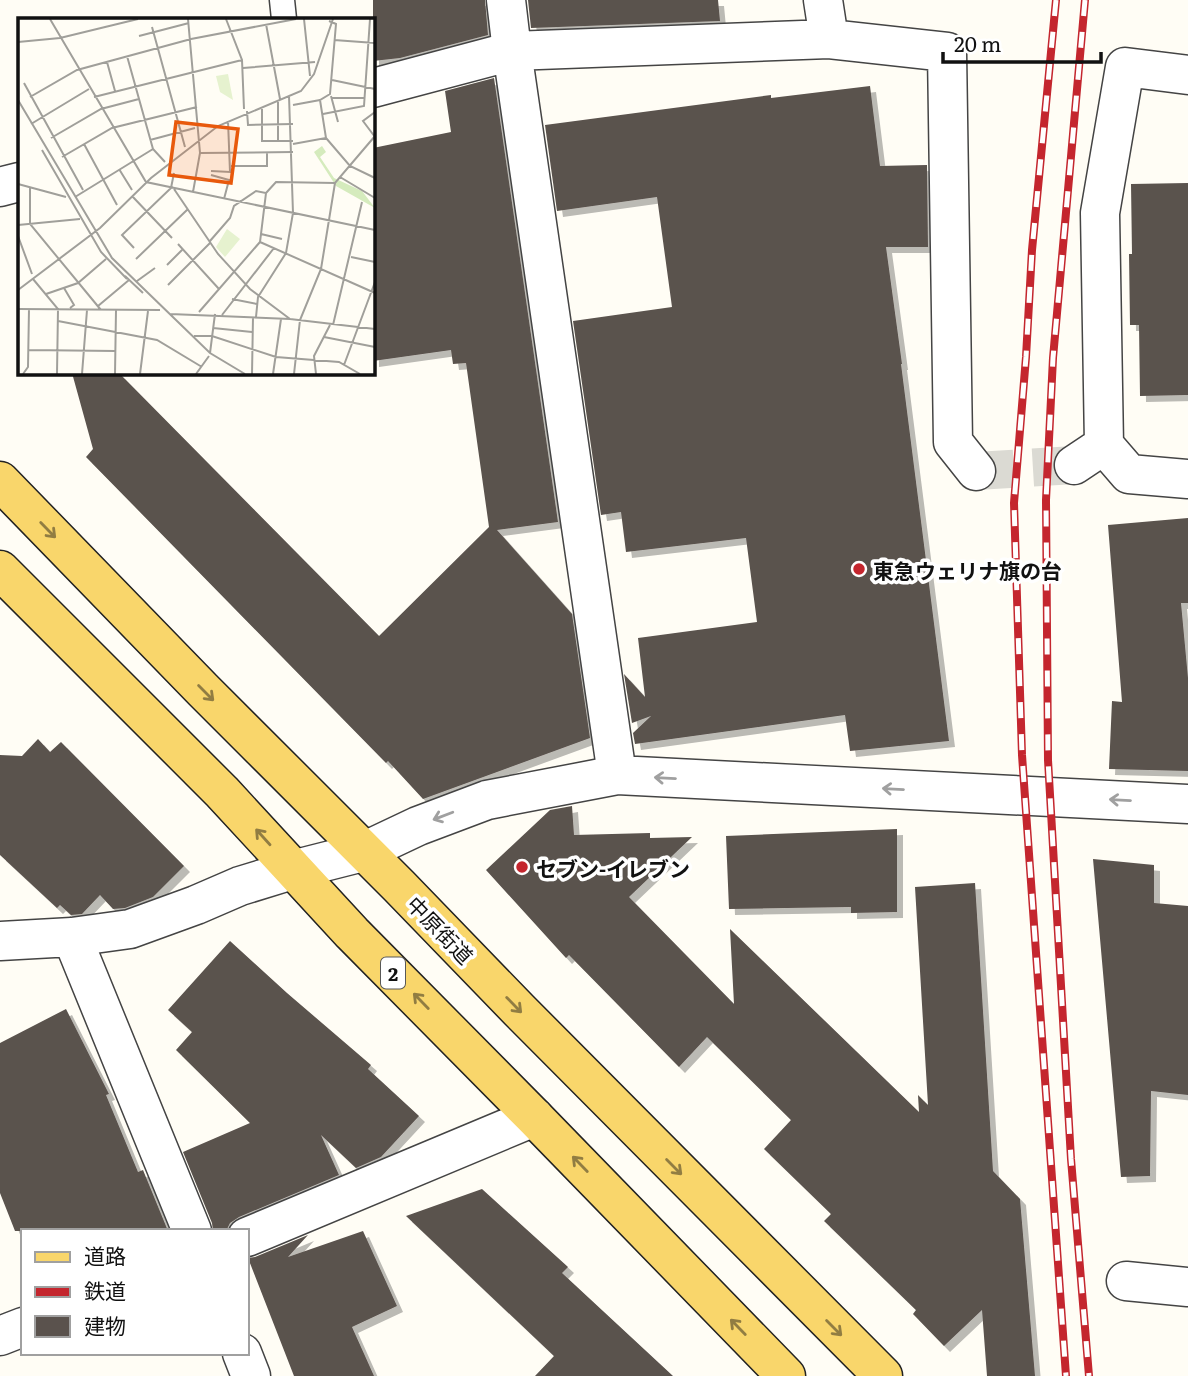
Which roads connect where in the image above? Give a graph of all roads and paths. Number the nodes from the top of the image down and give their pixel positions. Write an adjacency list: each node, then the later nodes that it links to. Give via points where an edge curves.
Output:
1 (282, 0): 4 (lane)
2 (506, 0): 6 (street)
3 (823, 0): 5 (street)
4 (284, 18)
5 (829, 39): 6 (street); 11 (street, via 947,52 953,442)
6 (512, 51): 8 (street); 15 (street)
7 (1188, 75): 12 (street, via 1125,67 1100,213 1089,455 1129,474)
8 (374, 88)
9 (18, 182): 10 (street)
10 (0, 187)
11 (975, 471)
12 (1188, 479)
13 (0, 481): 17 (main road, 中原街道, one-way to 17)
14 (0, 570): 18 (main road, 2, one-way to 14, via 222,792)
15 (617, 775): 16 (street, one-way to 15); 17 (street, one-way to 17, via 487,800)
16 (1188, 804)
17 (363, 852): 18 (street); 31 (main road, 中原街道, one-way to 31)
18 (292, 870): 19 (street, via 130,929); 21 (main road, 2, one-way to 18)
19 (72, 937): 20 (street); 22 (street)
20 (0, 941)
21 (534, 1117): 23 (street); 30 (main road, 2, one-way to 21)
22 (191, 1229)
23 (248, 1237)
24 (1126, 1281): 25 (street)
25 (1188, 1287)
26 (21, 1328): 27 (street)
27 (0, 1336)
28 (243, 1355): 29 (street)
29 (251, 1376)
30 (786, 1376)
31 (883, 1376)

